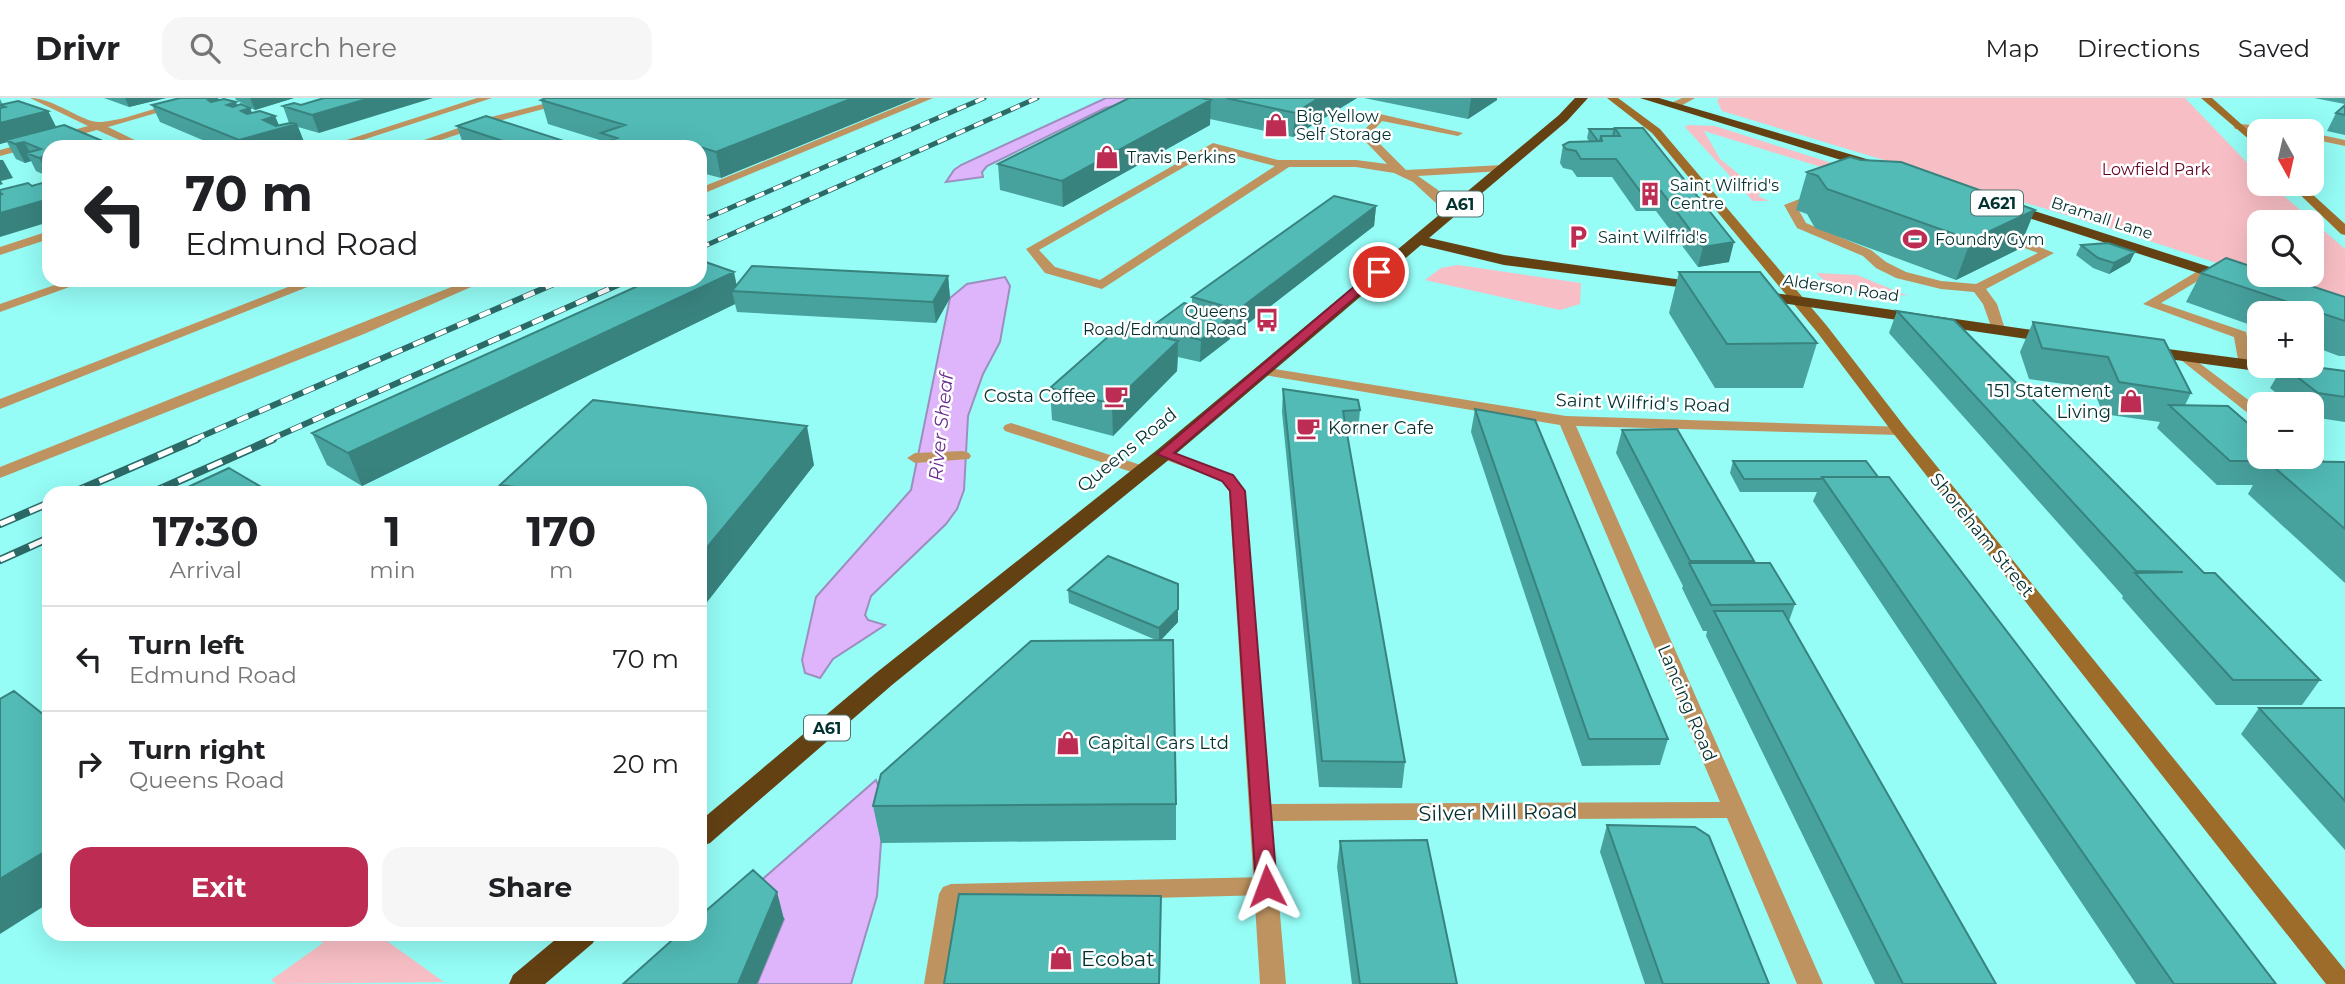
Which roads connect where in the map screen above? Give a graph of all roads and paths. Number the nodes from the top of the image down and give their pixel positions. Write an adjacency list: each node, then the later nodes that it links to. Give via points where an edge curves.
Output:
1 (35, 98): 12 (street)
2 (203, 98): 12 (street)
3 (487, 98): 20 (street)
4 (579, 98): 21 (street)
5 (928, 98): 29 (street)
6 (1582, 98): 26 (highway, Queens Road / A61)
7 (1612, 98): 45 (street, Shoreham Street, via 1656,131)
8 (1646, 98): 11 (highway)
9 (1690, 98): 11 (street)
10 (2206, 98): 13 (street)
11 (1675, 105): 28 (highway)
12 (98, 126): 18 (street); 19 (street)
13 (2239, 127): 14 (street); 16 (street)
14 (2247, 128)
15 (1458, 133): 27 (street, via 1380,117 1368,131 1369,139)
16 (2247, 134)
17 (2324, 139): 23 (street)
18 (47, 140)
19 (129, 140)
20 (352, 140)
21 (430, 140)
22 (42, 141): 24 (street)
23 (2345, 143)
24 (0, 153)
25 (1284, 164): 25 (street, via 1102,285 1049,270 1032,249 1213,146); 27 (street, via 1338,162)
26 (1503, 168): 27 (street); 33 (highway, Queens Road / A61)
27 (1402, 171): 33 (street, via 1437,192)
28 (1893, 171)
29 (707, 189)
30 (1832, 191): 44 (street, via 1790,205 1801,225 1867,253 1901,275)
31 (2308, 196): 35 (street)
32 (1986, 200): 39 (highway, Bramall Lane / A621)
33 (1450, 212): 37 (highway, Queens Road / A61)
34 (1985, 229): 44 (street, via 2048,253)
35 (2345, 231)
36 (42, 237): 38 (street)
37 (1416, 240): 45 (highway, Alderson Road, via 1504,260); 52 (highway, Queens Road / A61)
38 (0, 251)
39 (2206, 270): 40 (highway, Bramall Lane / A621); 51 (street, via 2150,304 2241,335)
40 (2244, 283)
41 (62, 287): 46 (street)
42 (300, 287): 54 (street)
43 (463, 287): 64 (street)
44 (1978, 288): 47 (street, via 1990,304)
45 (1797, 301): 47 (highway, Alderson Road); 58 (street, Shoreham Street)
46 (0, 308)
47 (1998, 329): 48 (highway, Alderson Road)
48 (2073, 340)
49 (2123, 348): 50 (highway)
50 (2186, 357): 51 (highway); 55 (street)
51 (2246, 365): 53 (highway)
52 (1263, 371): 56 (street, Saint Wilfrid's Road); 59 (highway, Queens Road / A61)
53 (2345, 378)
54 (0, 404)
55 (2247, 405)
56 (1566, 421): 58 (street, Saint Wilfrid's Road); 66 (street, Lancing Road)
57 (1011, 428): 63 (street)
58 (1899, 430): 75 (street, Shoreham Street)
59 (1164, 454): 63 (highway, Queens Road / A61); 67 (street, via 1228,478 1237,491)
60 (963, 456): 61 (street)
61 (915, 458)
62 (2324, 466): 65 (street)
63 (1144, 471): 68 (highway, Queens Road / A61, via 884,679)
64 (0, 473)
65 (2345, 483)
66 (1734, 810): 67 (street, Silver Mill Road); 74 (street, Lancing Road)
67 (1262, 813): 69 (street)
68 (707, 830)
69 (1267, 886): 72 (street, via 951,894); 73 (street)
70 (575, 941): 71 (highway)
71 (524, 984)
72 (937, 984)
73 (1273, 984)
74 (1810, 984)
75 (2341, 984)

